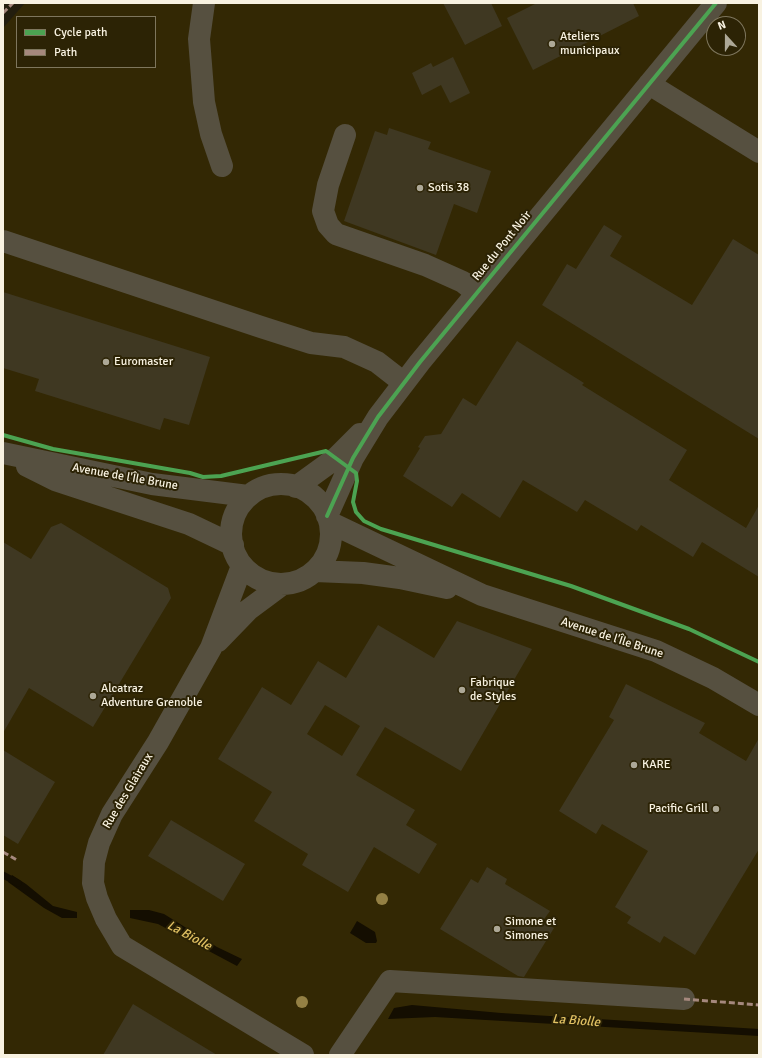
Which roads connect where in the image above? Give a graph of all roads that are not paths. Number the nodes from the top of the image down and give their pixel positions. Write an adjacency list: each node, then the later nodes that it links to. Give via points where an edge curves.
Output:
1 (204, 3): 6 (street, via 199,39 204,102 210,134)
2 (716, 3): 3 (street, Rue du Pont Noir)
3 (649, 84): 5 (street); 8 (street, Rue du Pont Noir)
4 (345, 136): 8 (street, via 326,192 323,211 328,225 336,234 425,265 463,282)
5 (759, 152)
6 (222, 166)
7 (3, 241): 9 (street, via 311,343 344,347 377,362)
8 (477, 293): 9 (street, Rue du Pont Noir)
9 (404, 383): 10 (street, Rue du Pont Noir)
10 (378, 417): 12 (street, Rue du Pont Noir, via 336,458); 14 (street, Rue du Pont Noir, via 353,458)
11 (3, 454): 13 (street, Avenue de l'Île Brune, via 152,484); 15 (street, Avenue de l'Île Brune, via 55,480 189,524)
12 (296, 487): 13 (street, via 285,484 270,486); 14 (street, via 314,497 323,507)
13 (248, 496): 15 (street, via 233,518 230,532)
14 (329, 520): 17 (street, via 329,546); 19 (street, Avenue de l'Île Brune)
15 (233, 545): 16 (street)
16 (242, 566): 18 (street, via 254,576 268,582); 20 (street, Rue des Glairaux)
17 (315, 571): 18 (street, via 300,580); 19 (street, Avenue de l'Île Brune, via 400,578)
18 (283, 584): 20 (street, Rue des Glairaux, via 248,610)
19 (482, 595): 21 (street, Avenue de l'Île Brune, via 656,651 713,678)
20 (211, 648): 23 (street, Rue des Glairaux, via 158,742 112,814 98,844 93,883 106,919 122,946)
21 (759, 705)
22 (684, 999): 24 (street, via 390,981)
23 (303, 1055)
24 (340, 1055)

